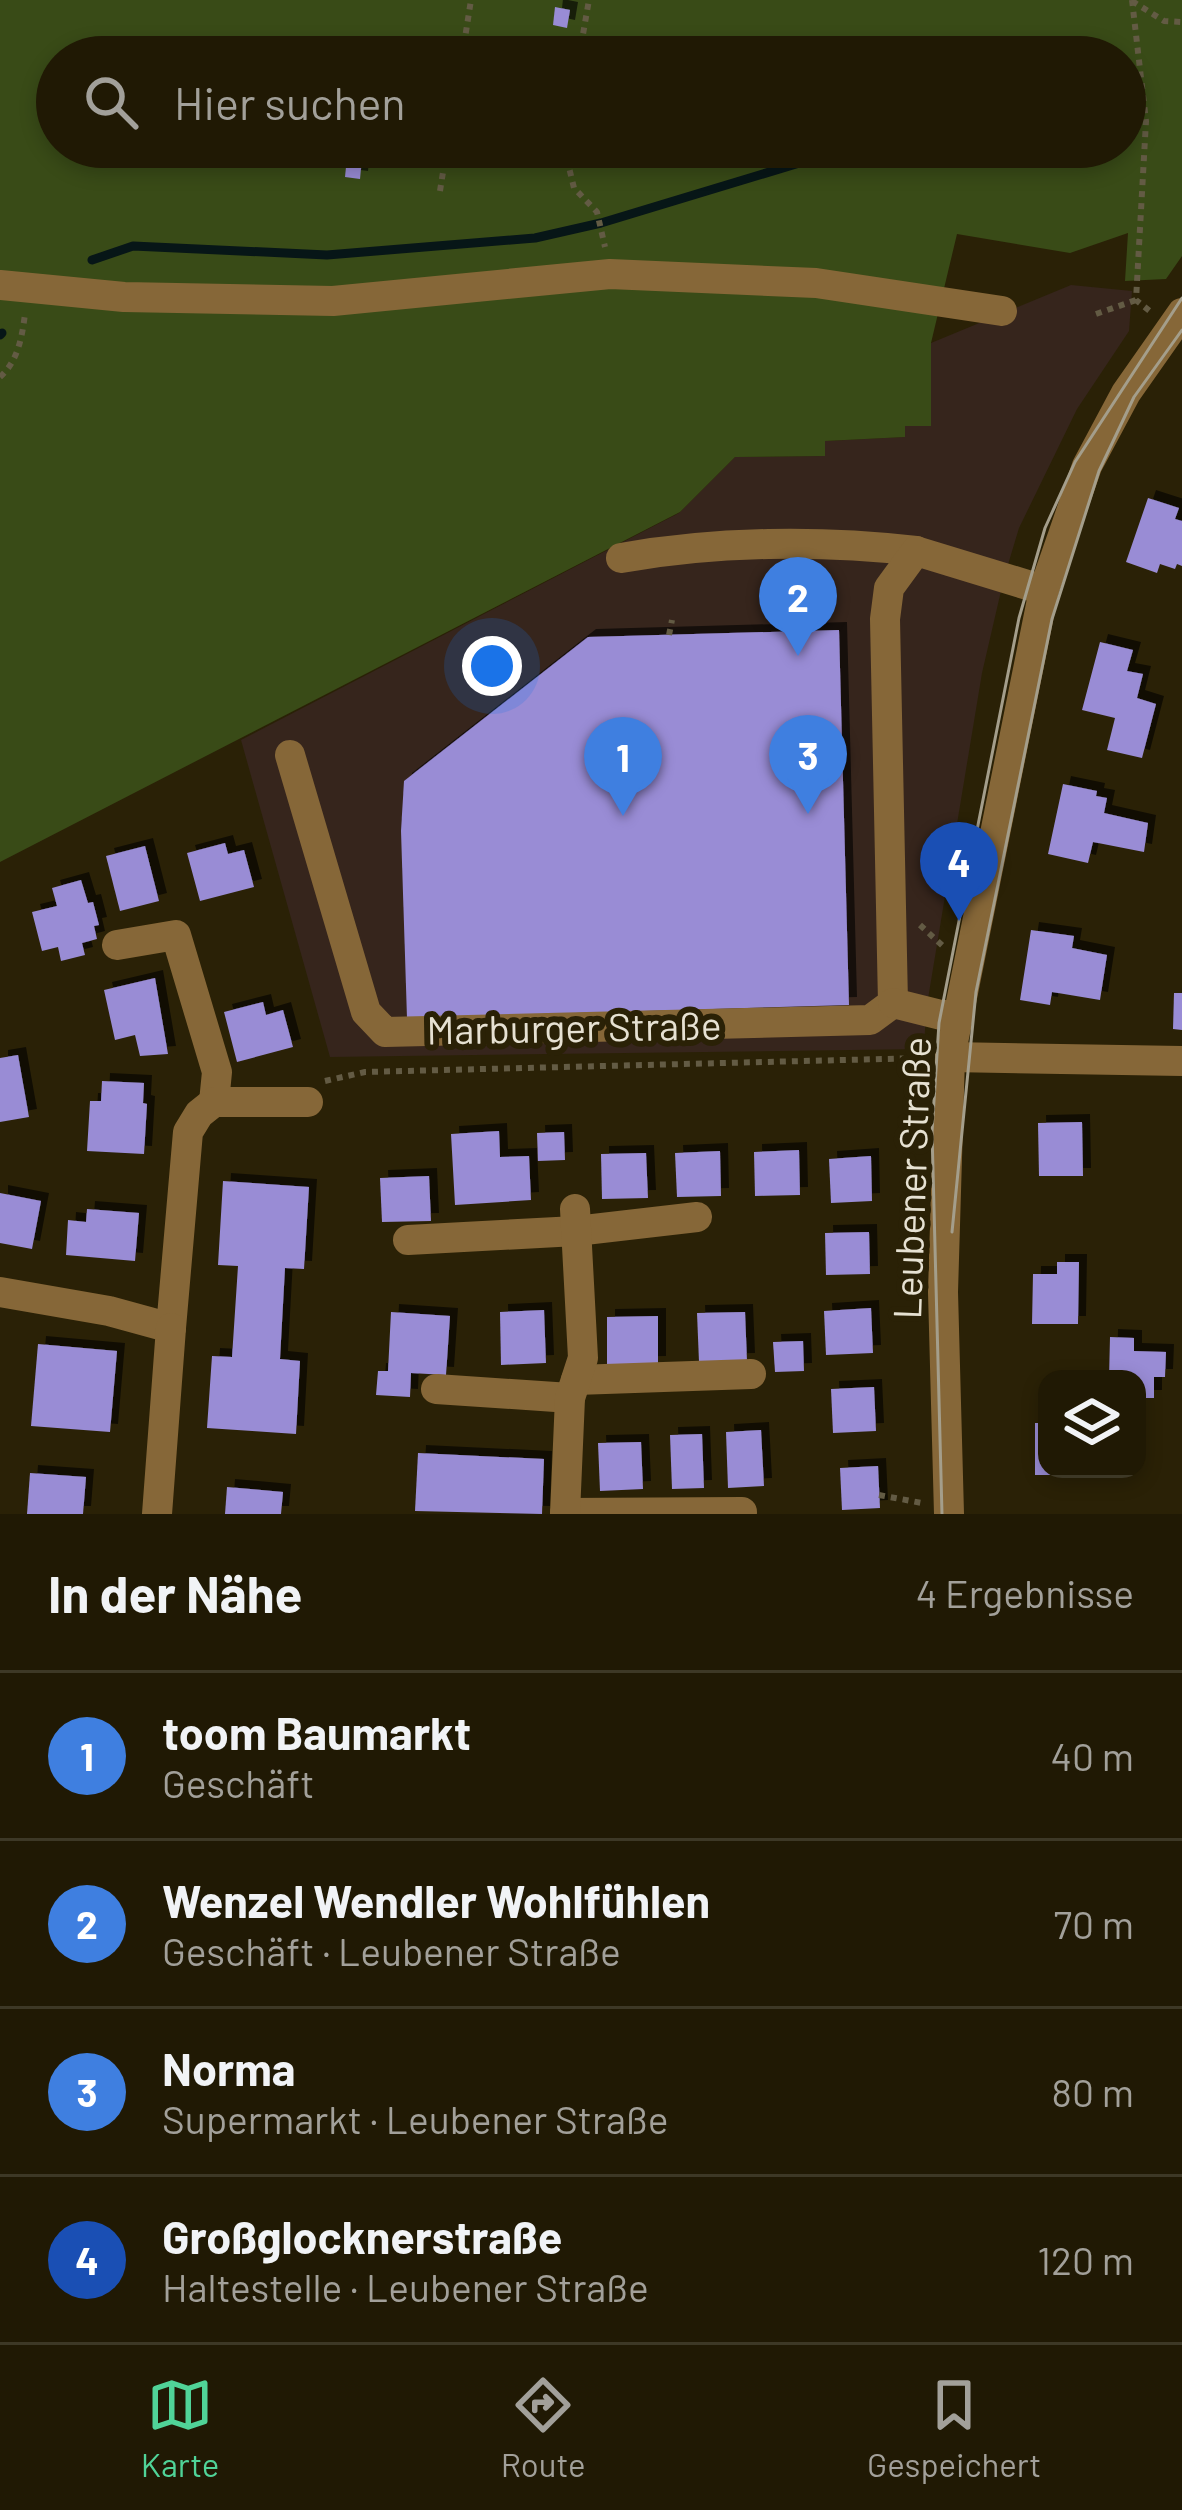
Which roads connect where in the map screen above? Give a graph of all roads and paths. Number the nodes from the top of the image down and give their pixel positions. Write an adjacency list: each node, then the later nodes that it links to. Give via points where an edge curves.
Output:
1 (471, 0): 5 (path)
2 (589, 0): 6 (path)
3 (1132, 0): 4 (path, via 1164,21); 7 (path)
4 (1182, 22)
5 (465, 36)
6 (583, 36)
7 (1136, 36)
8 (444, 168): 11 (path)
9 (569, 168): 12 (path, via 574,188 602,223)
10 (1143, 168): 14 (path)
11 (440, 191)
12 (610, 274): 13 (street, via 333,301); 15 (street, via 816,284)
13 (14, 286): 18 (path, via 22,340)
14 (1136, 300): 16 (path); 17 (path)
15 (1002, 311)
16 (1096, 314)
17 (1177, 321): 21 (street, Leubener Straße, via 1087,466)
18 (0, 376)
19 (916, 551): 20 (street, via 673,549); 21 (street); 26 (street, via 889,588 885,619)
20 (621, 558)
21 (1044, 590): 27 (street, Leubener Straße)
22 (672, 620): 23 (path)
23 (669, 635)
24 (290, 755): 26 (street, via 365,1012 385,1032 869,1020)
25 (117, 945): 30 (street, via 190,931 217,1072)
26 (893, 1003): 27 (street)
27 (958, 1015): 28 (street, Leubener Straße)
28 (950, 1057): 29 (street); 31 (path, Marburger Straße, via 365,1072 314,1085); 45 (street, Leubener Straße, via 943,1292)
29 (1182, 1061)
30 (214, 1102): 31 (street); 36 (street, via 188,1132)
31 (308, 1102)
32 (697, 1217): 33 (street)
33 (576, 1220): 34 (street); 39 (street, via 584,1358)
34 (408, 1240)
35 (0, 1292): 36 (street)
36 (171, 1328): 44 (street)
37 (752, 1374): 39 (street)
38 (436, 1389): 39 (street)
39 (573, 1389): 43 (street)
40 (879, 1495): 41 (path)
41 (915, 1503)
42 (742, 1512): 43 (street)
43 (565, 1513)
44 (158, 1514)
45 (949, 1514)

